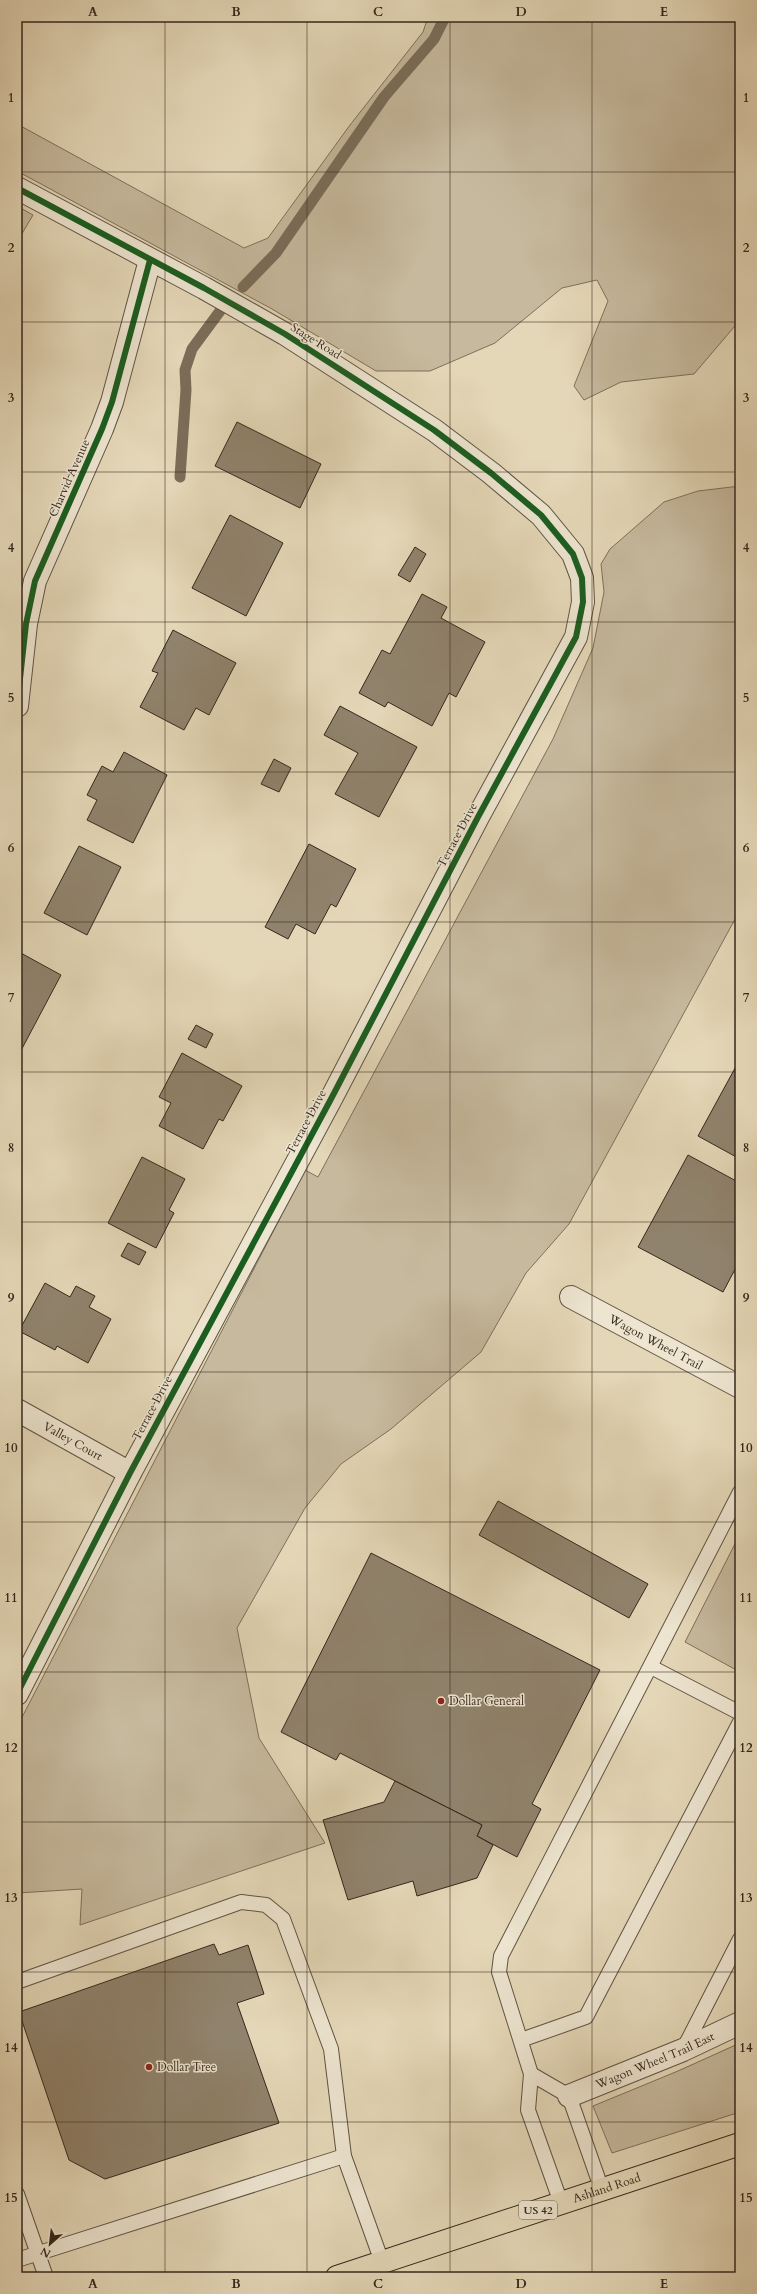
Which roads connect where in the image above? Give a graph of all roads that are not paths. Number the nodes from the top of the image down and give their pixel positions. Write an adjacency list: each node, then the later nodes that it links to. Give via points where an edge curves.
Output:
1 (17, 188): 2 (street, Stage Road)
2 (150, 260): 3 (street, Stage Road, via 285,334 434,430 541,515); 4 (street, Charvid Avenue, via 112,402 36,581 26,624)
3 (573, 554): 8 (street, Terrace Drive, via 582,578 583,602 576,637)
4 (17, 706)
5 (571, 1297): 6 (street, Wagon Wheel Trail)
6 (740, 1387)
7 (17, 1410): 8 (street, Valley Court)
8 (130, 1473): 11 (street, Terrace Drive)
9 (740, 1492): 10 (lane)
10 (651, 1667): 12 (lane); 17 (lane, via 501,1956 499,1972)
11 (17, 1694)
12 (740, 1713)
13 (740, 1722): 17 (lane, via 586,2016)
14 (740, 1939): 18 (lane)
15 (17, 1982): 22 (lane, via 241,1902 266,1905 283,1919 331,2049)
16 (740, 2024): 18 (street, Wagon Wheel Trail East)
17 (521, 2040): 19 (lane)
18 (683, 2050): 20 (street, Wagon Wheel Trail East)
19 (531, 2074): 20 (lane); 25 (lane, via 528,2110)
20 (568, 2096): 23 (lane)
21 (740, 2144): 23 (main road, Ashland Road / US 42)
22 (344, 2156): 26 (lane); 28 (lane)
23 (602, 2190): 25 (main road, Ashland Road / US 42)
24 (17, 2194): 26 (lane)
25 (560, 2203): 28 (main road, Ashland Road / US 42)
26 (38, 2253): 27 (lane); 29 (lane)
27 (17, 2260)
28 (382, 2262): 30 (main road, Ashland Road / US 42)
29 (46, 2277)
30 (336, 2277)

